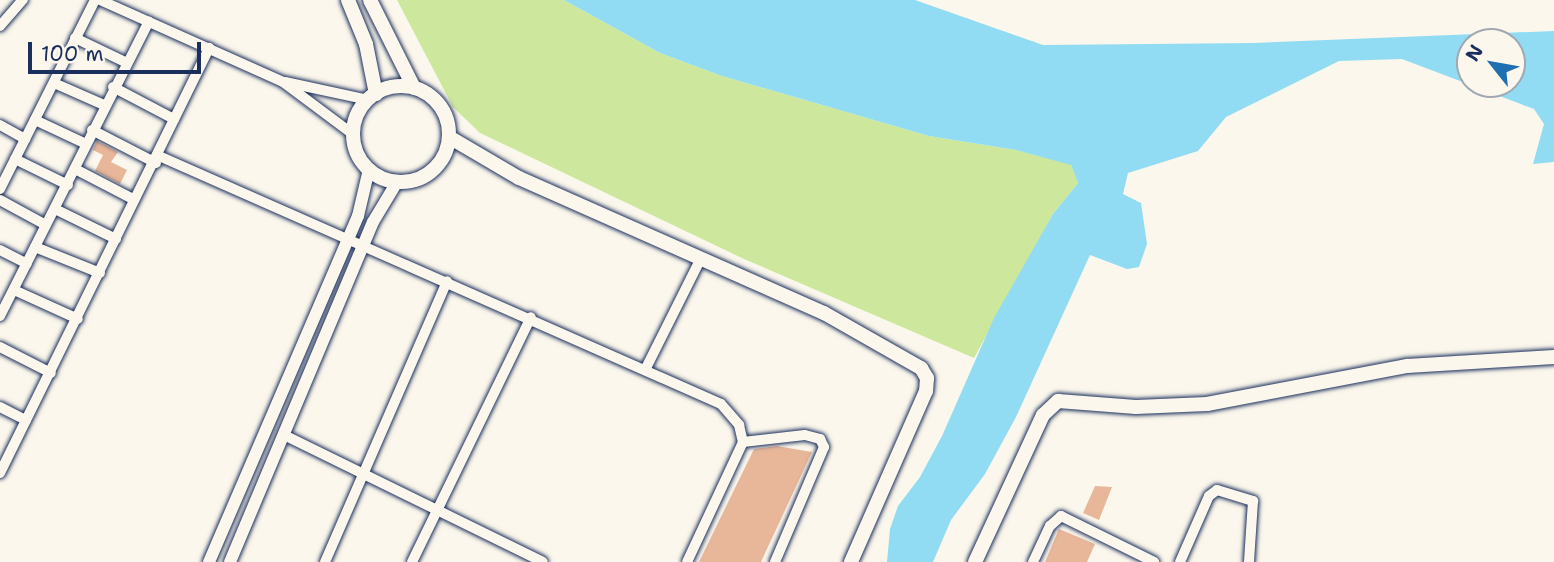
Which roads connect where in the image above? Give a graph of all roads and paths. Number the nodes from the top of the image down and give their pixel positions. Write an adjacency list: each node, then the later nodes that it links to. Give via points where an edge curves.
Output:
1 (23, 0): 7 (street)
2 (95, 0): 8 (street)
3 (100, 0): 6 (street)
4 (348, 0): 15 (main road, via 366,44)
5 (370, 0): 14 (main road)
6 (149, 21): 9 (street); 10 (street)
7 (0, 26)
8 (75, 38): 10 (street); 12 (street)
9 (209, 48): 11 (street); 17 (street)
10 (125, 62): 13 (street)
11 (283, 82): 15 (street); 21 (street)
12 (54, 83): 16 (street); 18 (street)
13 (113, 88): 16 (street); 17 (street)
14 (414, 88): 15 (main road, via 401,86); 22 (main road, via 443,110)
15 (372, 97): 21 (main road, via 357,116)
16 (104, 105): 20 (street)
17 (174, 119): 26 (street)
18 (35, 120): 23 (street); 24 (street)
19 (0, 125): 23 (street)
20 (92, 130): 24 (street); 26 (street)
21 (354, 135): 27 (main road)
22 (449, 137): 29 (main road, via 432,172); 41 (main road, via 505,171)
23 (25, 139): 25 (street)
24 (86, 144): 28 (street)
25 (15, 159): 30 (street); 31 (street)
26 (157, 159): 32 (street); 36 (street)
27 (369, 169): 29 (main road); 36 (street, via 363,202)
28 (77, 170): 30 (street); 32 (street)
29 (397, 182): 38 (street)
30 (68, 185): 34 (street)
31 (0, 189)
32 (133, 199): 37 (street)
33 (0, 201): 35 (street)
34 (55, 209): 35 (street); 37 (street)
35 (46, 225): 39 (street)
36 (348, 238): 38 (street); 61 (street)
37 (116, 239): 43 (street)
38 (364, 245): 44 (street); 56 (street)
39 (35, 247): 42 (street); 43 (street)
40 (0, 250): 42 (street)
41 (700, 260): 52 (street); 68 (main road, via 824,313 925,373 927,385)
42 (27, 264): 45 (street)
43 (100, 273): 49 (street)
44 (447, 281): 48 (street); 59 (street)
45 (14, 290): 46 (street); 49 (street)
46 (4, 300): 47 (street)
47 (0, 316)
48 (531, 317): 52 (street); 60 (street)
49 (78, 319): 53 (street)
50 (0, 347): 53 (street)
51 (1554, 358): 69 (main road, via 1407,366 1207,404 1136,407 1058,401 1043,415)
52 (646, 368): 57 (street, via 721,404 739,425)
53 (51, 373): 55 (street)
54 (0, 407): 55 (street)
55 (26, 420): 58 (street)
56 (284, 435): 59 (street); 62 (street)
57 (743, 442): 66 (street); 67 (street, via 805,435 820,439 824,447)
58 (0, 473)
59 (365, 473): 60 (street); 63 (street)
60 (437, 508): 64 (street); 65 (street)
61 (209, 562)
62 (230, 562)
63 (325, 562)
64 (412, 562)
65 (543, 562)
66 (687, 562)
67 (775, 562)
68 (851, 562)
69 (975, 562)
70 (1032, 562): 71 (street, via 1050,526 1061,516)
71 (1154, 562)
72 (1180, 562): 73 (street, via 1209,496 1217,490 1253,501)
73 (1250, 562)

